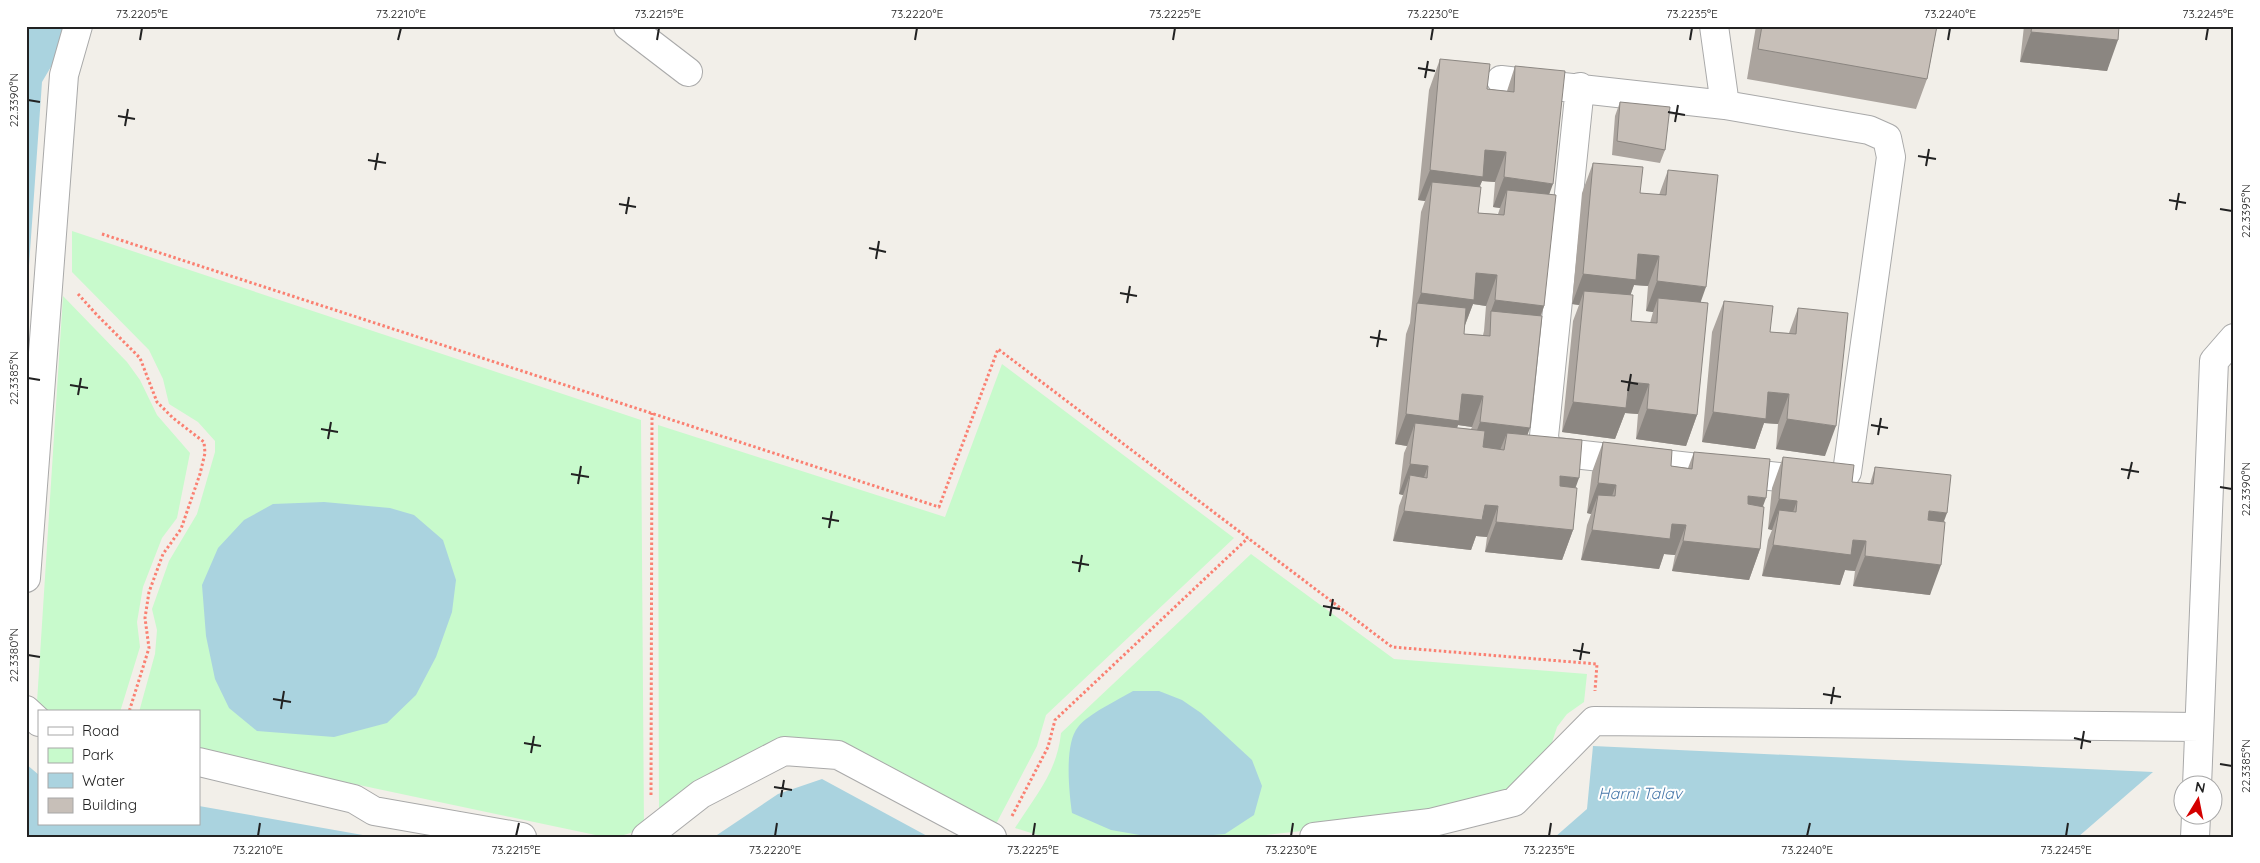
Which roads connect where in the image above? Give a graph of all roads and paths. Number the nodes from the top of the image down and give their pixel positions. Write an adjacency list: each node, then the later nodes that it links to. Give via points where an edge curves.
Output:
1 (78, 26): 9 (street, via 64,75)
2 (628, 26): 4 (street)
3 (1714, 26): 7 (street)
4 (688, 72)
5 (1501, 80): 6 (street)
6 (1580, 87): 7 (street); 7 (street, via 1544,436 1546,448 1556,452 1834,482 1841,480 1847,472 1890,156 1887,138 1870,130)
7 (1725, 105)
8 (102, 234): 11 (path)
9 (50, 270): 13 (street); 15 (path, via 75,290 140,358 157,402 204,442 200,474 181,529 163,554 149,592 145,618 149,648)
10 (2234, 338): 18 (street, via 2214,361)
11 (652, 413): 12 (path, via 940,507 998,350); 22 (path)
12 (1248, 538): 17 (path, via 1392,646 1597,664); 21 (path, via 1055,720 1048,748)
13 (26, 578)
14 (26, 710): 16 (street)
15 (130, 710)
16 (38, 721)
17 (1594, 721): 18 (street); 24 (street, via 1514,802 1430,823)
18 (2199, 727): 20 (street)
19 (200, 762): 23 (street, via 354,799 374,811)
20 (2197, 776)
21 (1001, 829): 22 (street, via 838,755 784,751 701,794)
22 (648, 835)
23 (522, 837)
24 (1314, 837)

